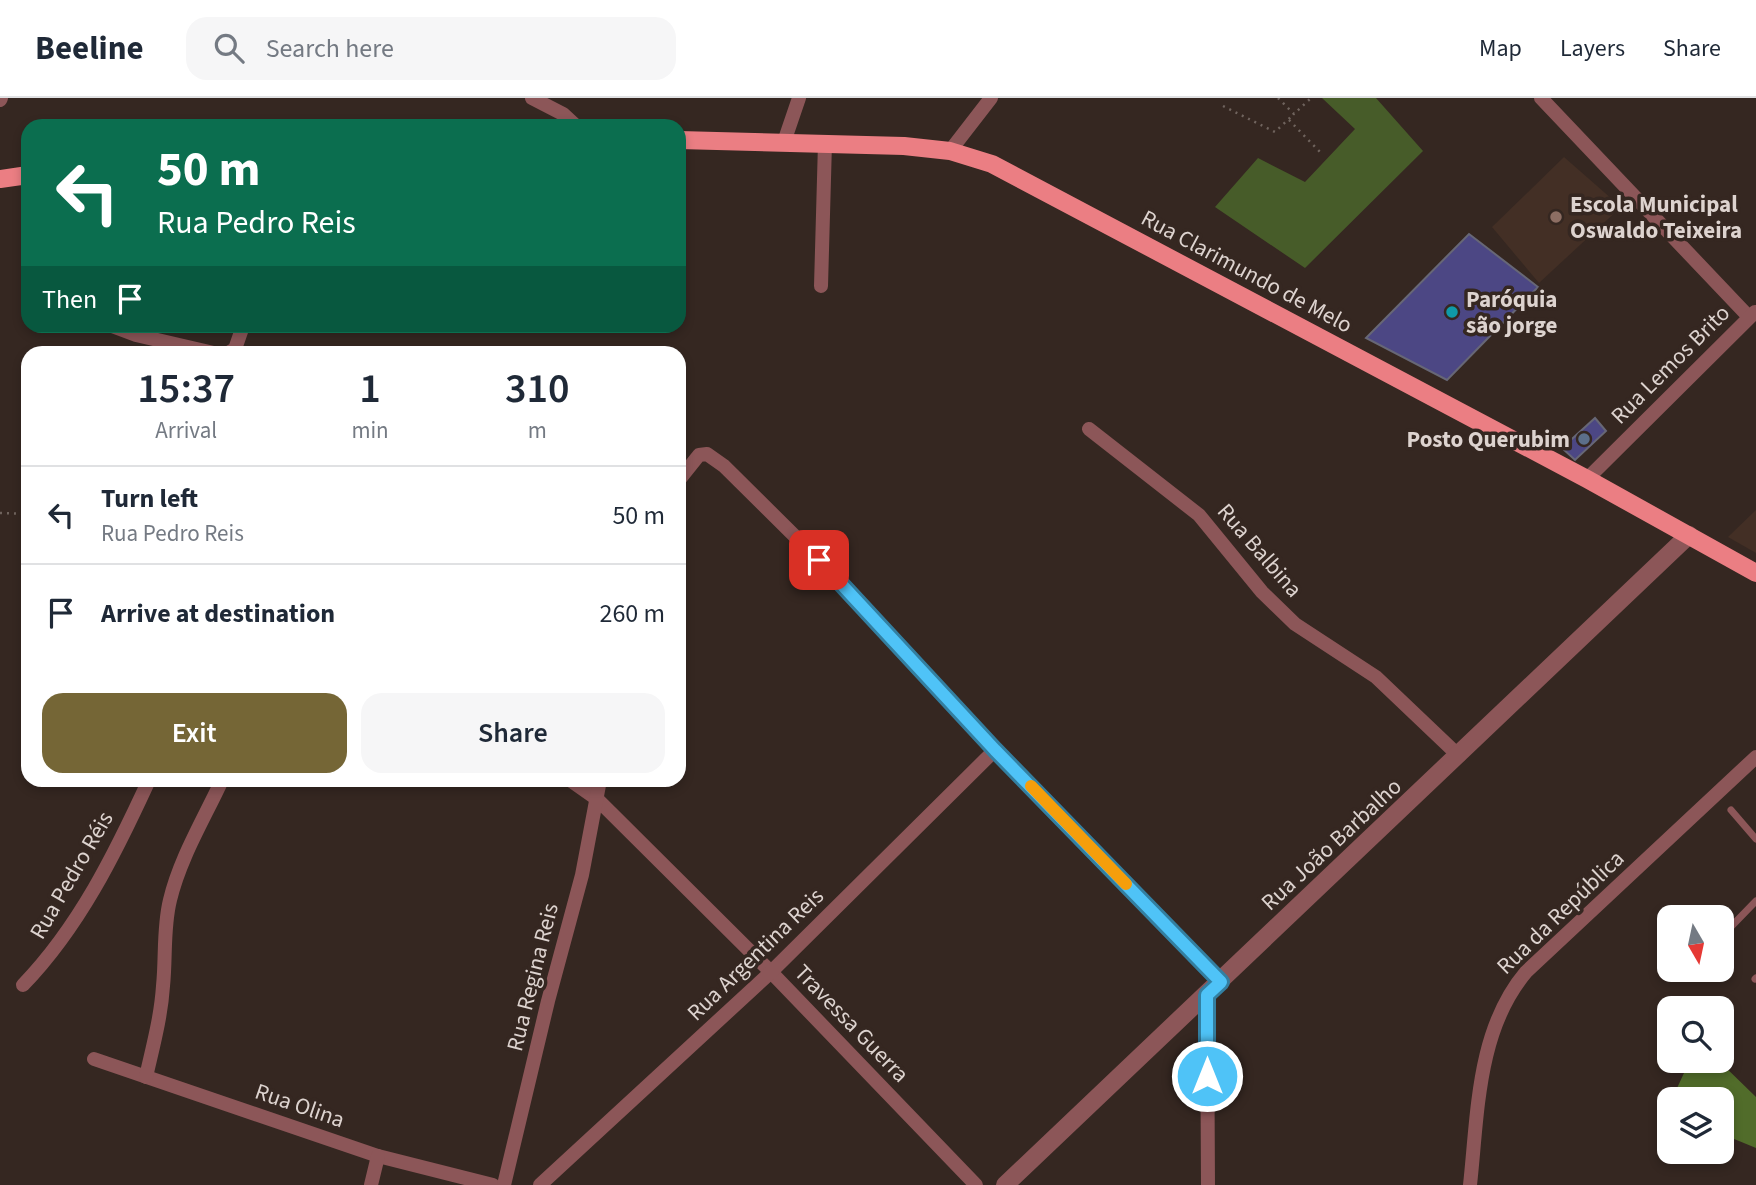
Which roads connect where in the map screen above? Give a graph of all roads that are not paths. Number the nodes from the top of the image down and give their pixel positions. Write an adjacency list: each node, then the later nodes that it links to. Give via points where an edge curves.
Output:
1 (532, 98): 5 (street)
2 (799, 98): 7 (street)
3 (991, 98): 9 (street)
4 (1541, 98): 13 (street)
5 (569, 119)
6 (686, 140): 7 (main road, Rua Clarimundo de Melo)
7 (784, 142): 8 (main road, Rua Clarimundo de Melo)
8 (825, 143): 9 (main road, Rua Clarimundo de Melo); 12 (street)
9 (950, 151): 18 (main road, Rua Clarimundo de Melo, via 992,164 1038,187)
10 (21, 176): 11 (main road)
11 (0, 179)
12 (821, 286)
13 (1752, 314): 18 (street, Rua Lemos Brito)
14 (131, 333): 15 (street)
15 (183, 346)
16 (1089, 429): 22 (street, Rua Balbina, via 1199,515 1262,592 1295,624 1376,677)
17 (686, 471): 21 (street, via 699,455 707,454 724,466 838,579)
18 (1587, 479): 19 (main road, Rua Clarimundo de Melo)
19 (1689, 536): 20 (main road, Rua Clarimundo de Melo); 22 (street, Rua João Barbalho)
20 (1756, 573)
21 (995, 750): 33 (street, Rua Argentina Reis); 34 (street)
22 (1459, 756): 34 (street, Rua João Barbalho)
23 (1756, 757): 40 (street, Rua da República, via 1510,991 1491,1034 1484,1066)
24 (145, 787): 35 (street, Rua Pedro Réis, via 77,920)
25 (219, 787): 38 (street, via 169,901 161,1014)
26 (580, 787): 28 (street, Travessa Guerra)
27 (599, 787): 28 (street, Rua Regina Reis)
28 (597, 799): 33 (street, Travessa Guerra); 43 (street, Rua Regina Reis)
29 (1731, 810): 30 (lane)
30 (1756, 839)
31 (1756, 901): 32 (lane)
32 (1734, 924)
33 (771, 972): 44 (street, Rua Argentina Reis); 45 (street, Travessa Guerra)
34 (1221, 982): 36 (street, Rua João Barbalho)
35 (23, 985)
36 (1207, 995): 46 (street, Rua João Barbalho); 47 (street)
37 (94, 1059): 38 (street, Rua Olina)
38 (146, 1077): 39 (street, Rua Olina)
39 (378, 1156): 41 (street); 42 (street, Rua Olina)
40 (1473, 1184)
41 (371, 1185)
42 (493, 1185)
43 (504, 1185)
44 (540, 1185)
45 (976, 1185)
46 (1006, 1185)
47 (1208, 1185)

